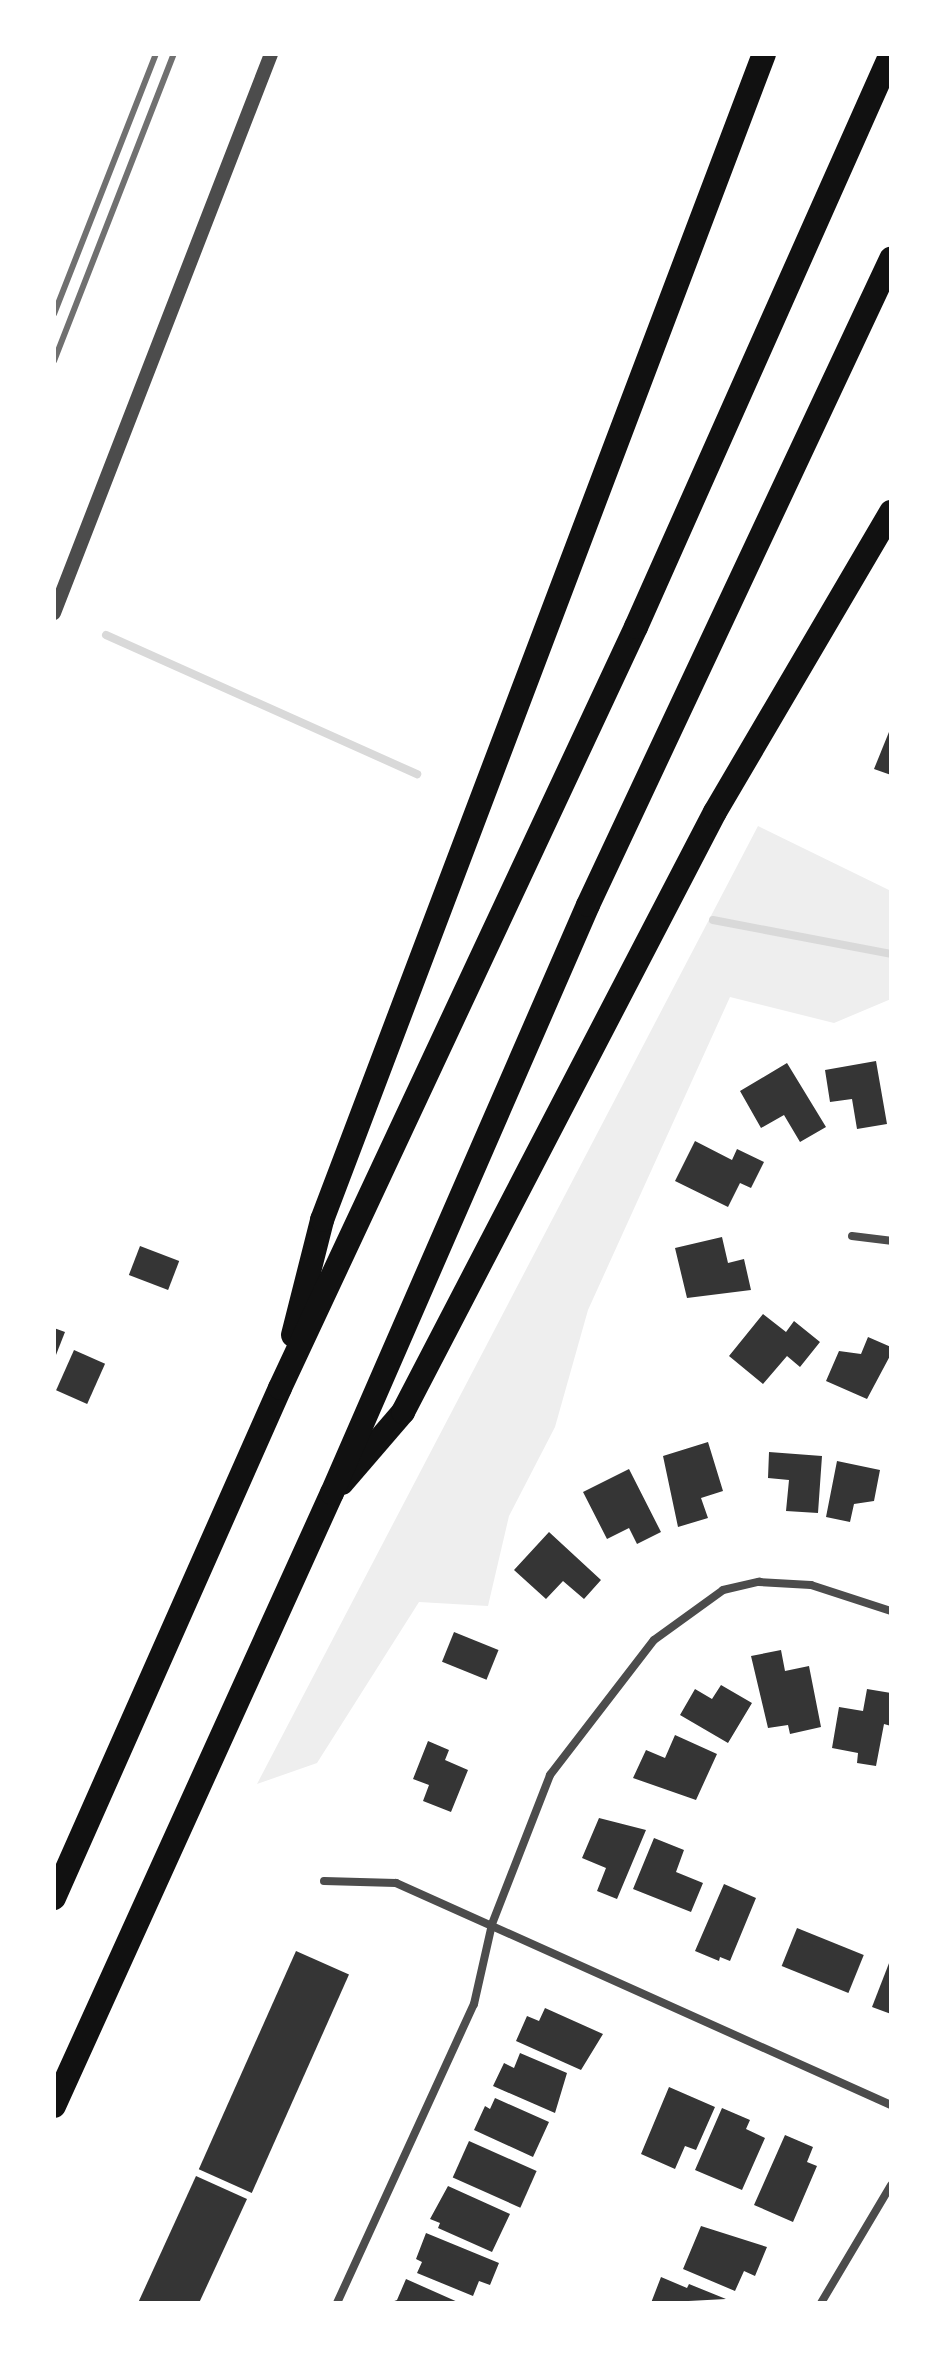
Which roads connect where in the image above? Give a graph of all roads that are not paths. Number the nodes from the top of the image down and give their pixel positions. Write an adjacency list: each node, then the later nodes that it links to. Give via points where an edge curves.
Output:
1 (271, 54): 6 (street)
2 (764, 54): 9 (highway, via 322,1220)
3 (891, 54): 9 (highway, via 636,627)
4 (891, 259): 10 (highway, via 588,905)
5 (891, 512): 10 (highway, via 715,812 403,1412)
6 (54, 613)
7 (852, 1236): 8 (street)
8 (891, 1241)
9 (280, 1388): 13 (highway)
10 (332, 1493): 16 (highway)
11 (891, 1611): 14 (street, via 811,1585 759,1582 723,1590 692,1610 654,1640 550,1775)
12 (324, 1881): 14 (street, via 396,1883)
13 (54, 1898)
14 (492, 1924): 15 (street, via 579,1968); 18 (street, via 474,2004)
15 (891, 2105)
16 (54, 2106)
17 (891, 2185): 19 (street)
18 (337, 2303)
19 (821, 2303)

